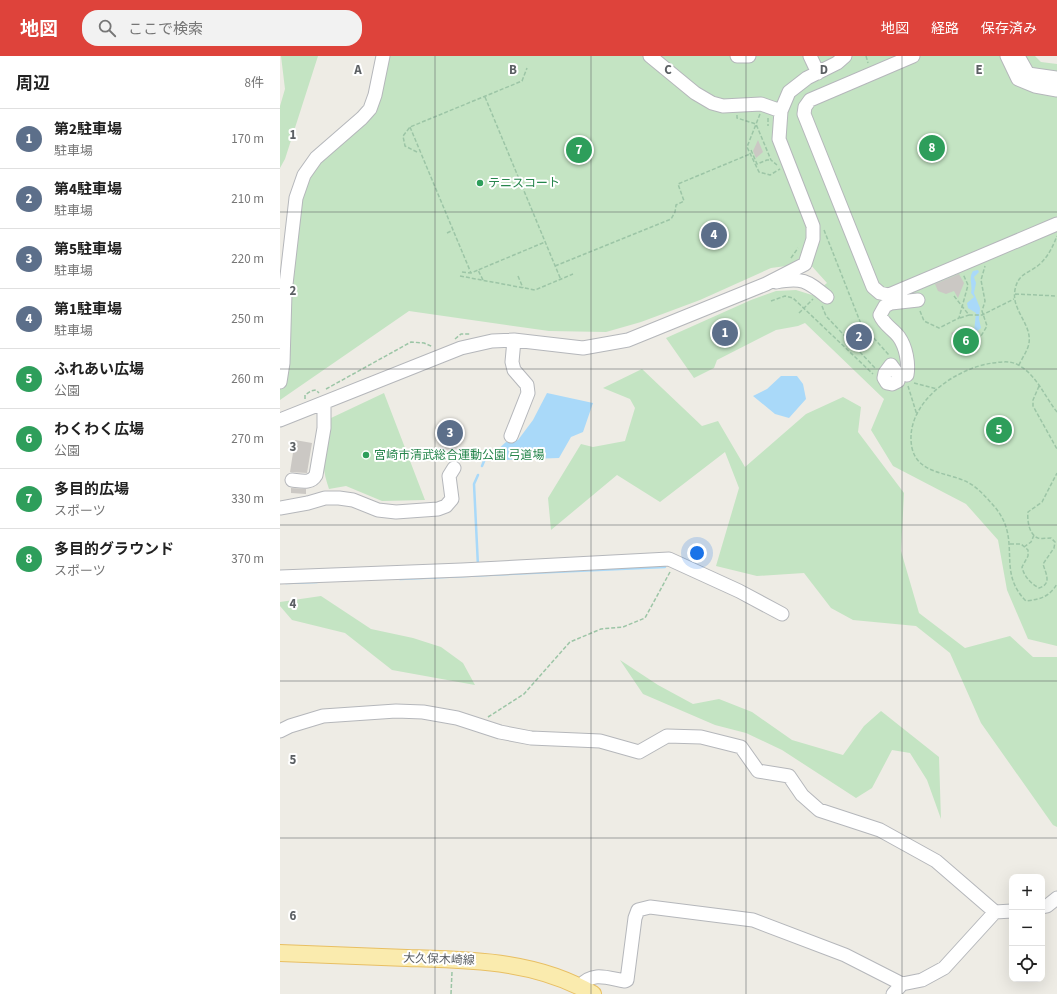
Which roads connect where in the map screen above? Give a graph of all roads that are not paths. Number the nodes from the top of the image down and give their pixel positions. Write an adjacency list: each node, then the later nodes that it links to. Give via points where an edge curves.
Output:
1 (383, 56): 20 (street, via 370,109 316,158 304,175 296,198)
2 (650, 56): 13 (street, via 712,103 723,106 761,104)
3 (737, 56): 4 (street)
4 (750, 56)
5 (810, 56): 10 (street)
6 (845, 56): 10 (street)
7 (913, 56): 14 (street, via 810,100 805,107 804,114 873,287 880,293 889,295)
8 (1007, 56): 12 (street, via 1018,79 1035,86)
9 (1018, 56): 11 (street, via 1028,74)
10 (818, 73): 13 (street, via 788,92)
11 (1057, 78)
12 (1057, 90)
13 (781, 111): 15 (street, via 779,139 813,226 813,239)
14 (1057, 224)
15 (798, 263): 16 (street); 16 (street, via 806,269 821,298 808,282 792,279)
16 (766, 284): 18 (street, via 628,340 583,348)
17 (918, 300): 19 (street, via 891,303 885,306 880,315 902,343 908,367)
18 (514, 340): 21 (street, via 492,341 461,348); 23 (street, via 514,370 527,385 528,394)
19 (906, 378)
20 (280, 382)
21 (323, 400): 22 (street); 25 (street, via 324,428 316,475 308,482)
22 (280, 420)
23 (510, 436)
24 (454, 468): 26 (street, via 449,476 452,498 446,506 438,509 384,511 339,498 325,498)
25 (292, 480)
26 (280, 508)
27 (280, 577): 28 (street, via 645,559 675,560)
28 (782, 614)
29 (280, 731): 33 (street, via 323,716 396,711 423,712 457,718 500,732 531,738 600,741 639,752 667,736 701,736 741,747 758,771 789,776 802,795 819,810 880,830 936,861)
30 (1057, 898): 31 (street)
31 (1045, 906)
32 (1009, 911): 33 (street)
33 (995, 912): 35 (street, via 944,968 922,980)
34 (280, 953): 36 (main road, 大久保木崎線, via 495,961 547,973)
35 (902, 984): 36 (street, via 845,955 752,920 650,907 638,910 635,918 627,980 596,976 586,979); 37 (street)
36 (586, 990)
37 (893, 994)

